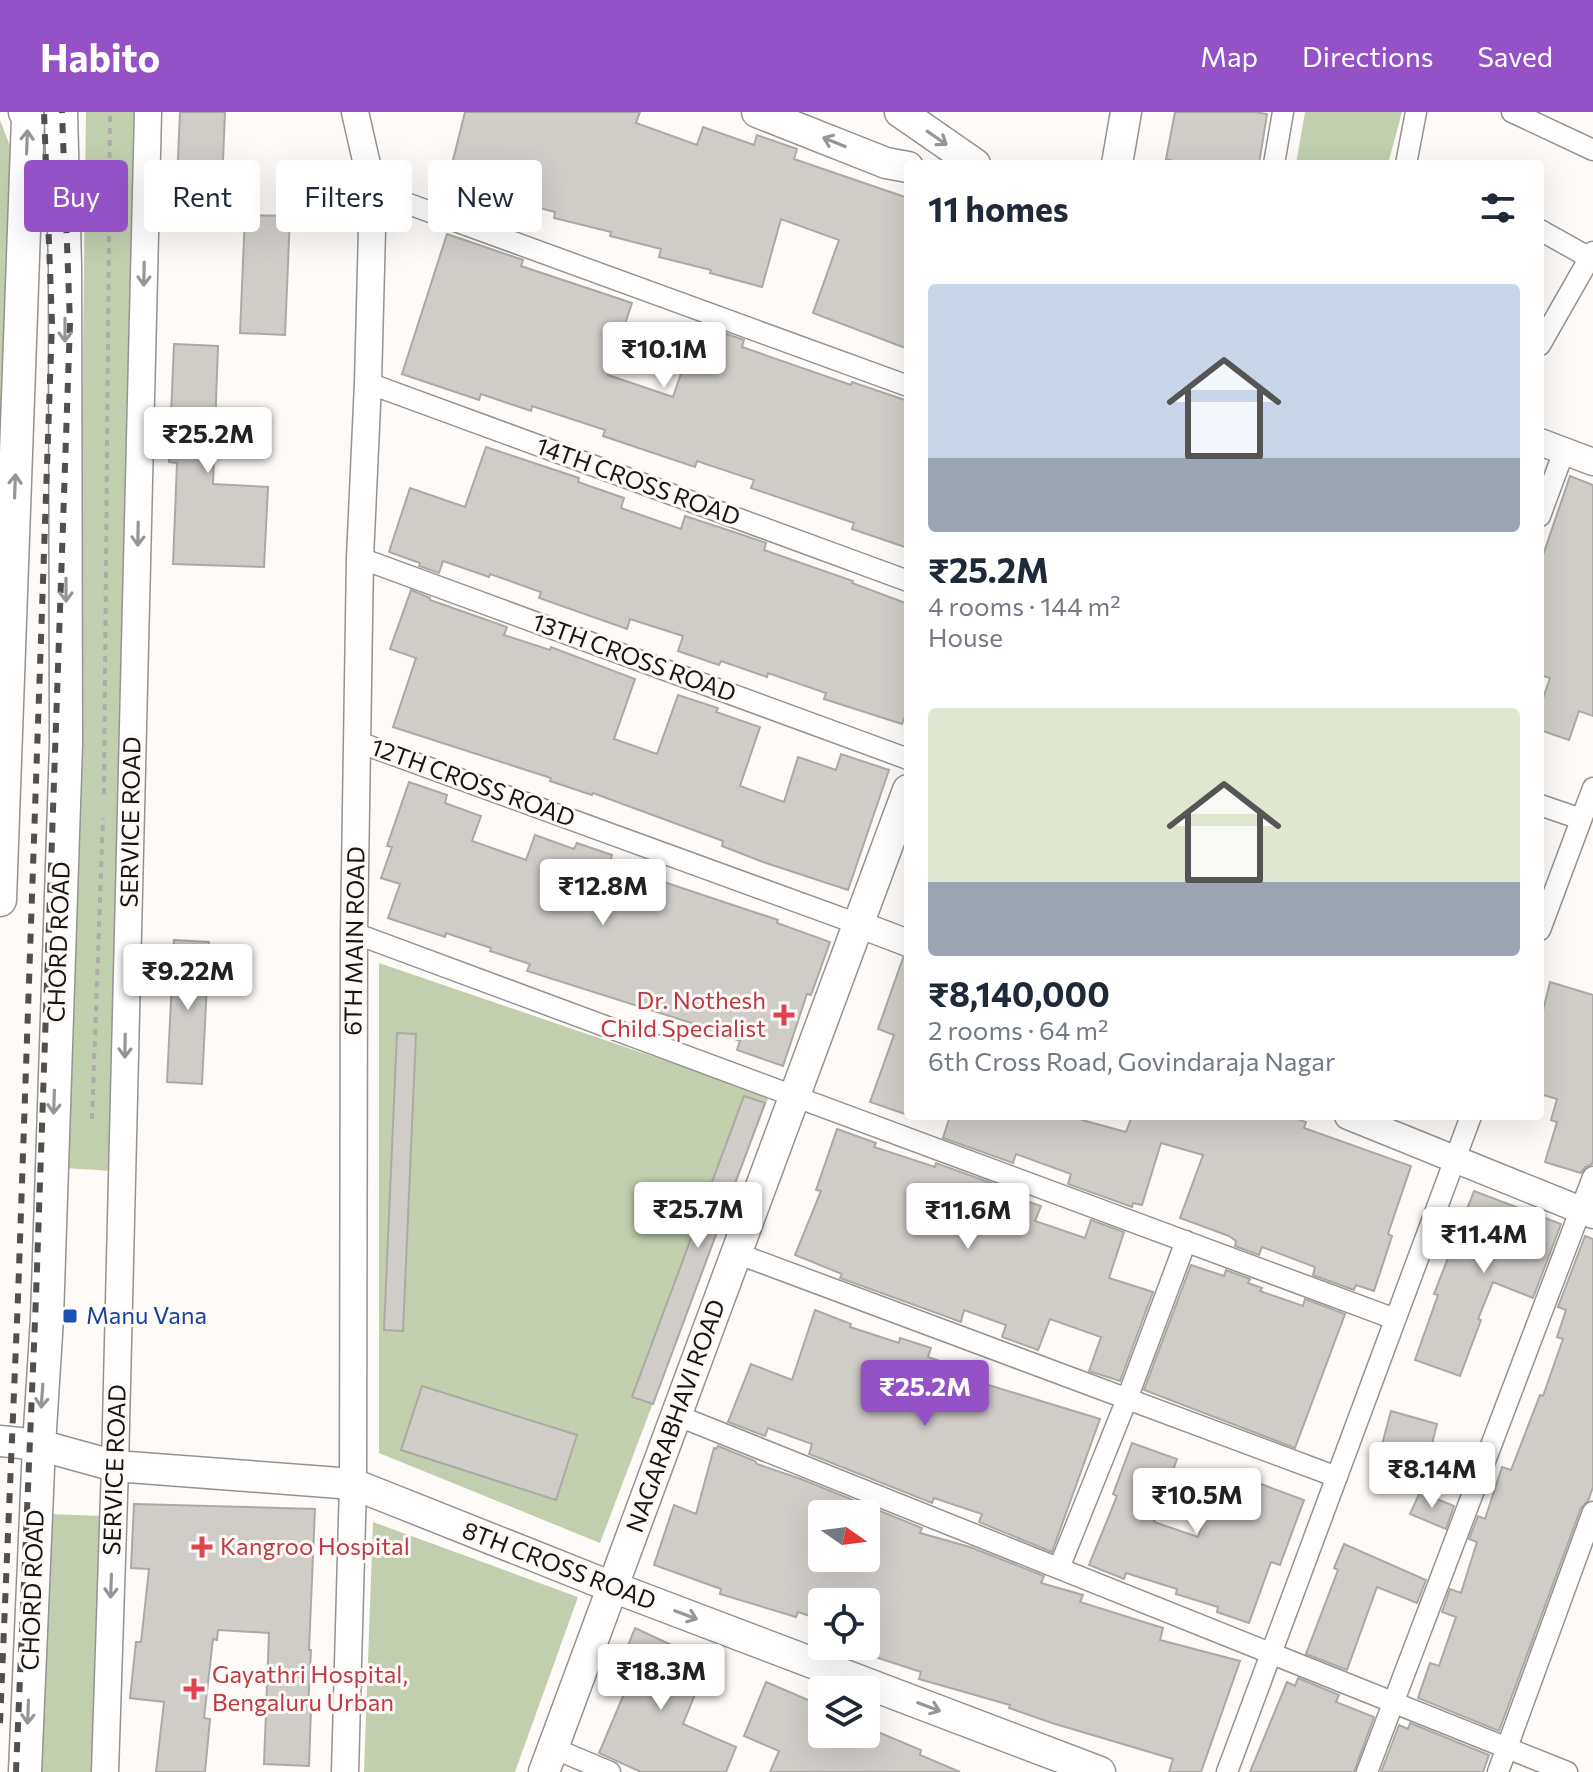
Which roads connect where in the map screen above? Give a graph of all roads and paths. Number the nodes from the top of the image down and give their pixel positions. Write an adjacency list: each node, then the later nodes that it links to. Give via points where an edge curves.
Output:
1 (25, 112): 37 (main road, one-way to 1)
2 (61, 112): 55 (main road, CHORD ROAD, one-way to 55, via 66,744)
3 (110, 112): 43 (path, via 104,806)
4 (148, 112): 56 (street, SERVICE ROAD, one-way to 56)
5 (355, 112): 13 (street, 6TH MAIN ROAD)
6 (757, 112): 18 (main road, one-way to 6)
7 (900, 112): 14 (main road, one-way to 14)
8 (1126, 112): 15 (main road)
9 (1283, 112): 16 (street)
10 (1416, 112): 17 (street)
11 (1512, 112): 12 (street)
12 (1593, 150)
13 (366, 160)
14 (969, 160)
15 (1118, 160)
16 (1275, 160)
17 (1412, 160)
18 (904, 166)
19 (412, 205): 25 (street)
20 (372, 232): 24 (street, 6TH MAIN ROAD)
21 (1544, 232): 22 (street)
22 (1591, 255): 23 (street)
23 (1544, 338)
24 (368, 383): 29 (street, 6TH MAIN ROAD); 30 (street, 14TH CROSS ROAD)
25 (904, 385)
26 (1552, 447): 27 (street); 28 (street)
27 (1593, 462)
28 (1544, 493)
29 (360, 558): 31 (street, 6TH MAIN ROAD); 32 (street, 13TH CROSS ROAD)
30 (904, 580)
31 (358, 742): 39 (street, 12TH CROSS ROAD); 40 (street, 6TH MAIN ROAD)
32 (904, 758)
33 (1593, 788): 36 (street)
34 (904, 801): 39 (main road, NAGARABHAVI ROAD)
35 (1544, 806): 36 (street)
36 (1581, 819): 38 (street)
37 (0, 900)
38 (1544, 919)
39 (858, 924): 41 (street); 42 (main road, NAGARABHAVI ROAD)
40 (354, 933): 42 (street); 58 (street, 6TH MAIN ROAD)
41 (904, 941)
42 (795, 1095): 49 (street); 50 (main road, NAGARABHAVI ROAD)
43 (92, 1119)
44 (1358, 1120): 46 (street)
45 (1470, 1120): 46 (street)
46 (1455, 1160): 48 (street); 51 (street)
47 (1593, 1177): 48 (street)
48 (1587, 1212): 63 (street)
49 (1186, 1241): 51 (street); 52 (street)
50 (736, 1253): 52 (street); 53 (main road, NAGARABHAVI ROAD)
51 (1395, 1319): 57 (street)
52 (1127, 1399): 57 (street); 60 (street)
53 (676, 1415): 60 (street); 61 (main road, NAGARABHAVI ROAD)
54 (0, 1441): 55 (main road, 8TH CROSS ROAD)
55 (39, 1445): 56 (main road, 8TH CROSS ROAD); 66 (main road, CHORD ROAD, one-way to 66)
56 (115, 1466): 58 (main road, 8TH CROSS ROAD); 67 (street, SERVICE ROAD, one-way to 67)
57 (1337, 1477): 62 (street)
58 (353, 1484): 61 (main road, 8TH CROSS ROAD); 68 (street, 6TH MAIN ROAD)
59 (1593, 1512): 64 (street)
60 (1059, 1568): 62 (street)
61 (613, 1587): 65 (main road, NAGARABHAVI ROAD); 70 (main road, 8TH CROSS ROAD, one-way to 70)
62 (1271, 1653): 63 (street); 71 (street)
63 (1394, 1703): 64 (street); 72 (street)
64 (1507, 1748): 73 (street); 74 (street)
65 (548, 1760): 69 (street)
66 (25, 1772)
67 (105, 1772)
68 (345, 1772)
69 (610, 1772)
70 (1100, 1772)
71 (1227, 1772)
72 (1367, 1772)
73 (1498, 1772)
74 (1567, 1772)

